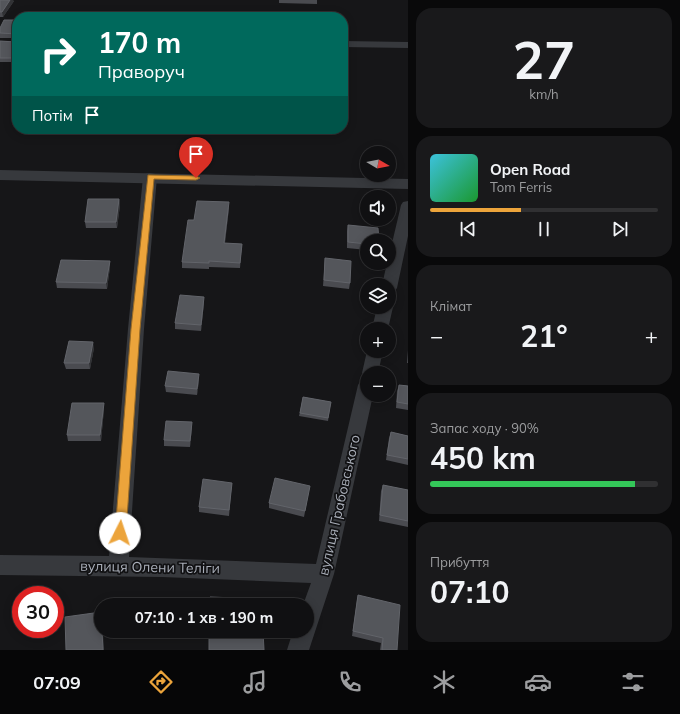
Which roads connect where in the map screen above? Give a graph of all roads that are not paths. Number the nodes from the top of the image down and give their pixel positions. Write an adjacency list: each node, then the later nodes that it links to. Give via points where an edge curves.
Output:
1 (348, 44): 2 (street)
2 (408, 45)
3 (0, 175): 4 (street)
4 (150, 177): 5 (street); 10 (street)
5 (408, 184)
6 (408, 205): 7 (street)
7 (391, 278)
8 (363, 402): 11 (street, вулиця Грабовського)
9 (0, 565): 10 (street, вулиця Олени Теліги)
10 (118, 565): 11 (street, вулиця Олени Теліги)
11 (324, 574): 12 (street, вулиця Грабовського)
12 (314, 603)
13 (302, 638): 14 (street)
14 (298, 650)

